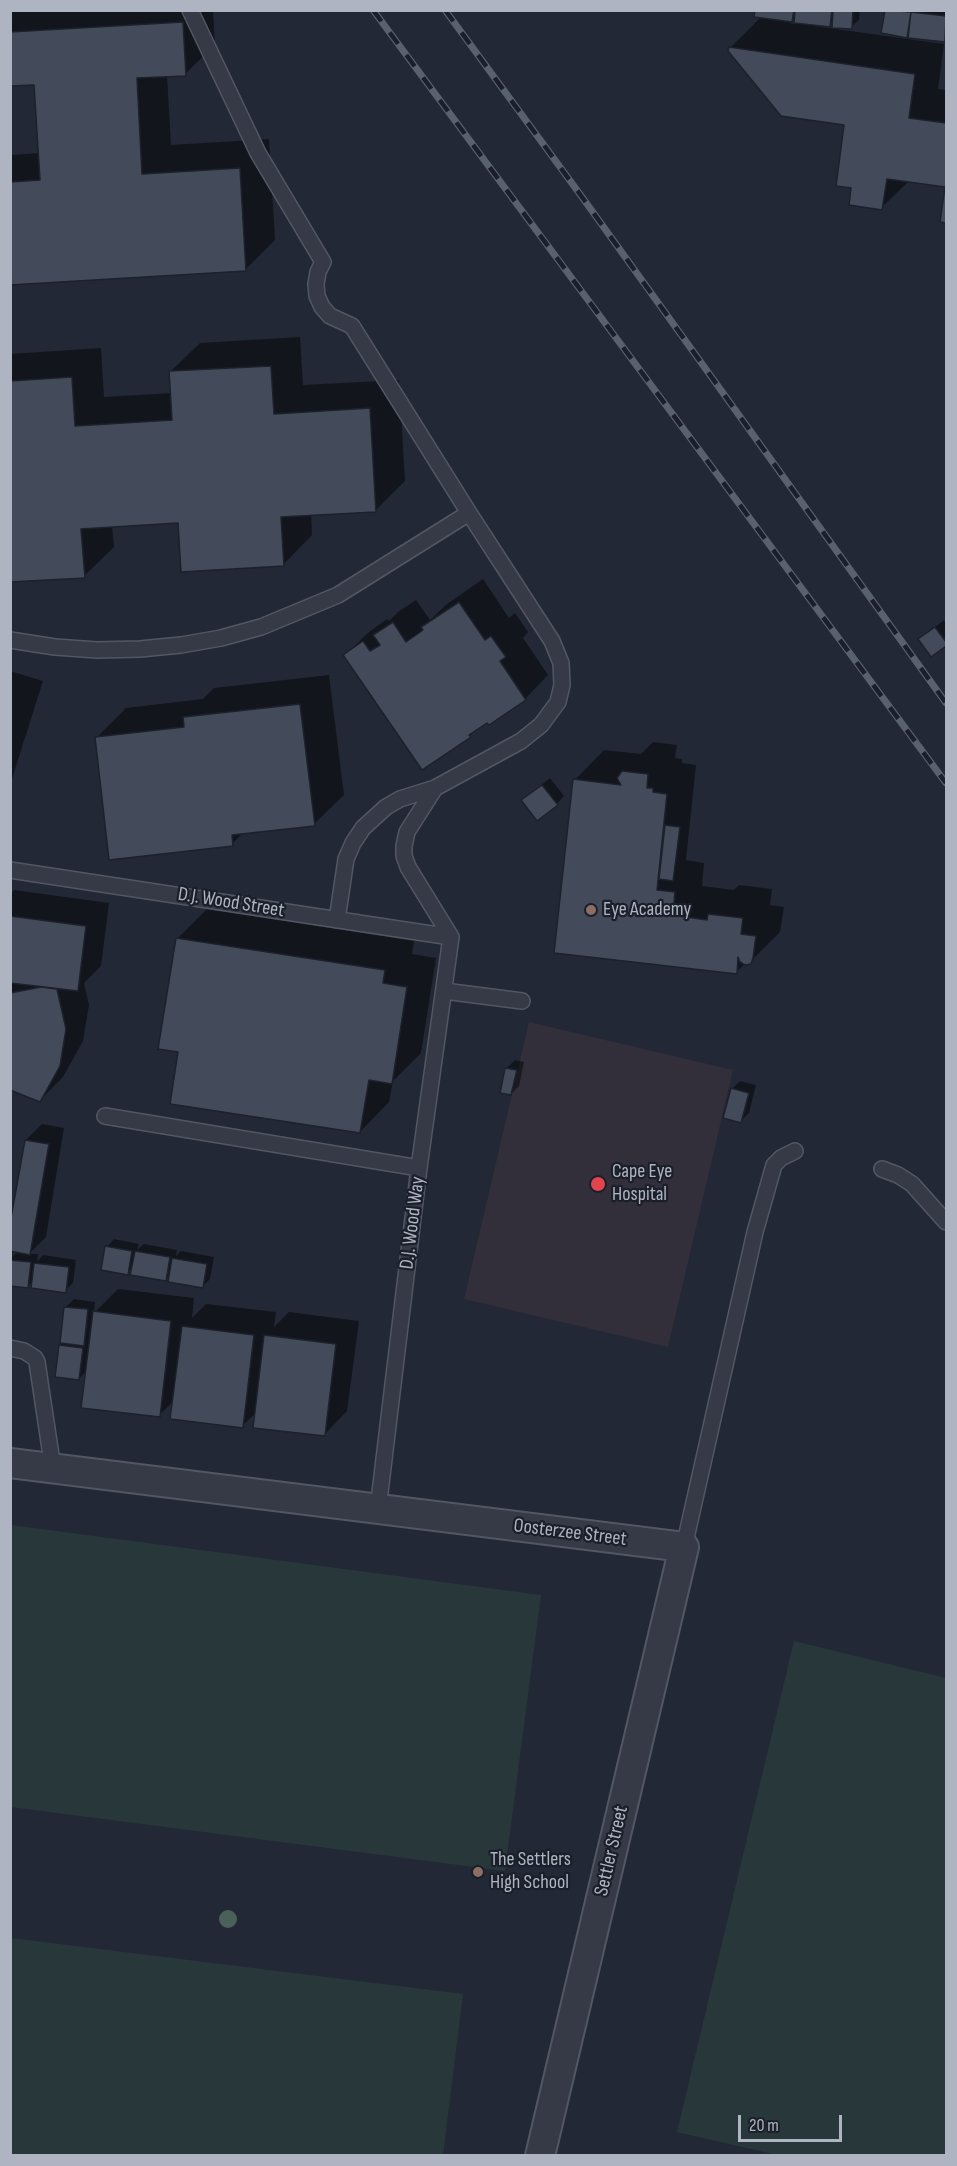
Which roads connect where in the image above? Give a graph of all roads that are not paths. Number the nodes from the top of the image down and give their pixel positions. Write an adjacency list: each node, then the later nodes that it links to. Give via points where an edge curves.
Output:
1 (190, 10): 2 (lane, via 258,153 323,262 316,284 322,307 330,316 352,326)
2 (468, 513): 3 (lane, via 338,595 261,627 191,644 140,649 97,650); 4 (lane, via 552,641 561,663 562,685 558,702 541,725 521,741)
3 (10, 640)
4 (435, 788): 6 (lane, via 393,803 363,828 346,859); 7 (lane, via 407,832 404,856)
5 (10, 870): 6 (lane, D.J. Wood Street)
6 (337, 920): 7 (lane, D.J. Wood Street)
7 (451, 937): 8 (lane, D.J. Wood Way)
8 (444, 991): 9 (lane); 12 (lane, D.J. Wood Way)
9 (522, 1001)
10 (105, 1116): 12 (lane)
11 (795, 1151): 20 (lane, via 774,1165 755,1232)
12 (419, 1168): 19 (lane, D.J. Wood Way)
13 (882, 1169): 14 (lane, via 912,1185)
14 (946, 1222)
15 (10, 1348): 18 (lane, via 24,1351 37,1362)
16 (10, 1453): 18 (street, Oosterzee Street)
17 (10, 1463): 18 (street, Oosterzee Street)
18 (47, 1468): 19 (street, Oosterzee Street)
19 (378, 1509): 20 (street, Oosterzee Street)
20 (684, 1547): 21 (street, Settler Street)
21 (540, 2156)

